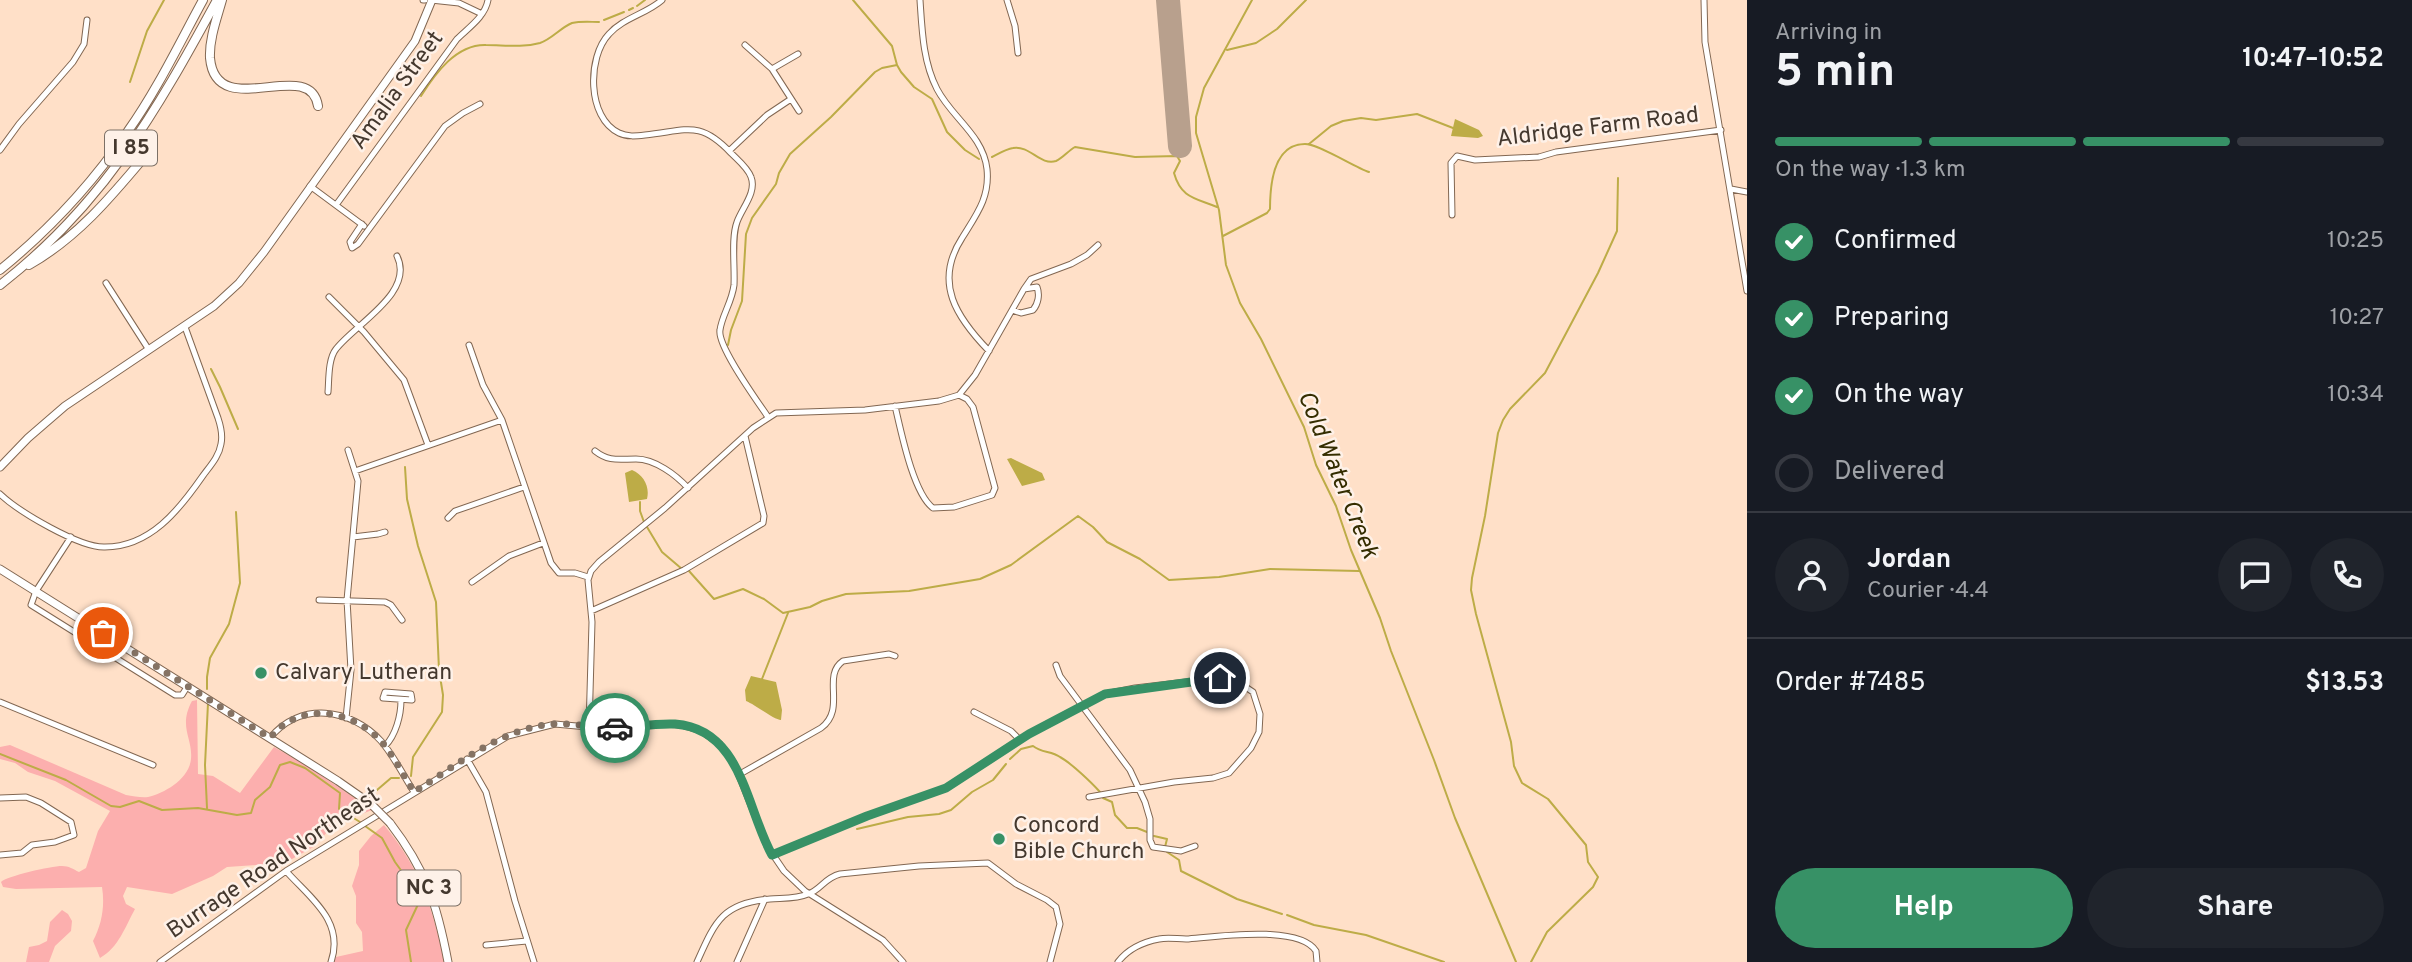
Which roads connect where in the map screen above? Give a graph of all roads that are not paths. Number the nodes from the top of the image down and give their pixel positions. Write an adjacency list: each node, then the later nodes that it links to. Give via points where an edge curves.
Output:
1 (219, 0): 17 (highway, via 210,55 219,79 246,90 301,86 313,94); 33 (highway, I 85, via 128,152 76,215)
2 (432, 0): 9 (street, via 459,3); 23 (main road, via 415,41)
3 (488, 0): 9 (street, Amalia Street)
4 (662, 0): 22 (street, via 622,23 602,43 593,76 599,110 620,134 700,130)
5 (920, 0): 44 (street, via 925,52 933,79 943,100 976,139 986,165 984,202 956,249 949,280 960,318)
6 (1007, 0): 12 (street)
7 (1704, 0): 19 (street, via 1705,42)
8 (203, 1): 32 (highway, I 85, via 117,147 58,217)
9 (482, 14): 26 (street, Amalia Street, via 457,39)
10 (87, 20): 21 (street, via 83,44 73,62)
11 (745, 45): 14 (street)
12 (1018, 53)
13 (798, 54): 14 (street)
14 (772, 69): 15 (street)
15 (791, 99): 18 (street); 22 (street, via 766,115)
16 (480, 104): 29 (street, via 445,126)
17 (318, 106)
18 (799, 111)
19 (1721, 130): 24 (street); 27 (street, Aldridge Farm Road, via 1539,157 1475,160 1457,156 1451,163)
20 (152, 148): 33 (highway, via 77,231 55,250)
21 (0, 150)
22 (729, 150): 48 (street, via 750,174 752,185 737,222 733,292 719,332)
23 (310, 186): 26 (street); 40 (main road, via 239,283)
24 (1731, 189): 25 (street); 37 (street)
25 (1747, 192)
26 (336, 205): 28 (street)
27 (1452, 215)
28 (362, 224): 29 (street); 29 (street, via 350,242 352,248)
29 (368, 229)
30 (1098, 245): 36 (street, via 1071,264 1031,279)
31 (397, 256): 41 (street, via 401,274 396,289)
32 (0, 270)
33 (14, 273): 35 (highway, I 85)
34 (106, 283): 43 (street)
35 (0, 285)
36 (1024, 289): 39 (street); 39 (street, via 1037,287 1035,307 1029,312)
37 (1747, 291)
38 (329, 297): 41 (street)
39 (1012, 310): 44 (street)
40 (186, 327): 43 (main road); 61 (street, via 222,430 218,454 172,517 152,533 105,547)
41 (359, 327): 45 (street, via 334,351); 51 (street, via 404,380)
42 (469, 345): 49 (street, via 483,385)
43 (149, 350): 54 (main road, via 49,418)
44 (989, 351): 46 (street)
45 (328, 392)
46 (958, 395): 47 (street); 47 (street, via 974,407 995,488 992,495 954,507 933,508 924,499)
47 (895, 406): 48 (street, via 790,411)
48 (768, 417): 50 (street)
49 (502, 419): 51 (street); 56 (street)
50 (745, 436): 57 (street); 70 (street, via 763,523 698,563)
51 (428, 445): 55 (street)
52 (348, 450): 55 (street)
53 (595, 451): 57 (street, via 612,460 639,458 654,463)
54 (0, 467)
55 (355, 471): 62 (street)
56 (524, 487): 59 (street, via 455,511); 63 (street)
57 (688, 488): 65 (street, via 599,562)
58 (0, 494): 61 (street, via 15,508)
59 (448, 518)
60 (385, 531): 62 (street)
61 (71, 537): 67 (street)
62 (353, 537): 69 (street)
63 (543, 543): 65 (street, via 559,573); 66 (street, via 509,556)
64 (0, 569): 67 (main road, NC 3)
65 (588, 577): 70 (street)
66 (472, 583)
67 (36, 591): 74 (main road, NC 3); 74 (street, via 31,602 36,608 175,695 182,695)
68 (319, 600): 69 (street)
69 (347, 600): 71 (street, via 385,601); 79 (street, via 351,670)
70 (591, 611): 80 (street)
71 (402, 620)
72 (895, 656): 86 (street, via 838,664 831,720)
73 (1056, 665): 77 (street)
74 (187, 687): 81 (main road, NC 3)
75 (401, 700): 75 (street, via 412,700 411,694 383,695); 83 (street, via 393,736)
76 (0, 702): 85 (street)
77 (1081, 706): 82 (street); 87 (street); 87 (street, via 1110,692 1216,678 1253,692 1260,714 1259,732 1229,774)
78 (974, 712): 82 (street)
79 (346, 718): 81 (street, via 322,713 296,717); 83 (street)
80 (590, 727): 84 (street, Burrage Road Northeast, via 555,724 535,728 508,736); 86 (street, Burrage Road Northeast, via 686,726 720,744)
81 (270, 738): 101 (main road, NC 3, bridge, via 371,804 390,823 429,887)
82 (1020, 740): 93 (street, via 946,788)
83 (385, 746): 88 (street)
84 (467, 759): 88 (street, Burrage Road Northeast); 97 (street, via 490,807)
85 (152, 765)
86 (740, 774): 93 (street, Burrage Road Northeast)
87 (1140, 788): 89 (street); 91 (street, via 1153,847 1181,852)
88 (414, 792): 94 (street, Burrage Road Northeast)
89 (1089, 797)
90 (0, 798): 92 (street, via 22,796 41,803 71,822 74,835 32,845 22,853)
91 (1195, 846)
92 (0, 855)
93 (772, 855): 95 (street, Burrage Road Northeast)
94 (286, 871): 99 (street, Burrage Road Northeast); 100 (street, via 328,918 334,937)
95 (810, 894): 96 (street); 105 (street, Burrage Road Northeast, via 873,932); 106 (street, via 840,874 988,863 1056,907 1060,924)
96 (765, 899): 103 (street, via 741,904 721,916); 104 (street)
97 (527, 941): 98 (street); 102 (street)
98 (486, 945)
99 (160, 962)
100 (331, 962)
101 (448, 962)
102 (534, 962)
103 (697, 962)
104 (737, 962)
105 (903, 962)
106 (1050, 962)
107 (1118, 962): 108 (street, via 1131,949 1159,939 1265,935 1307,942 1314,947)
108 (1317, 962)

